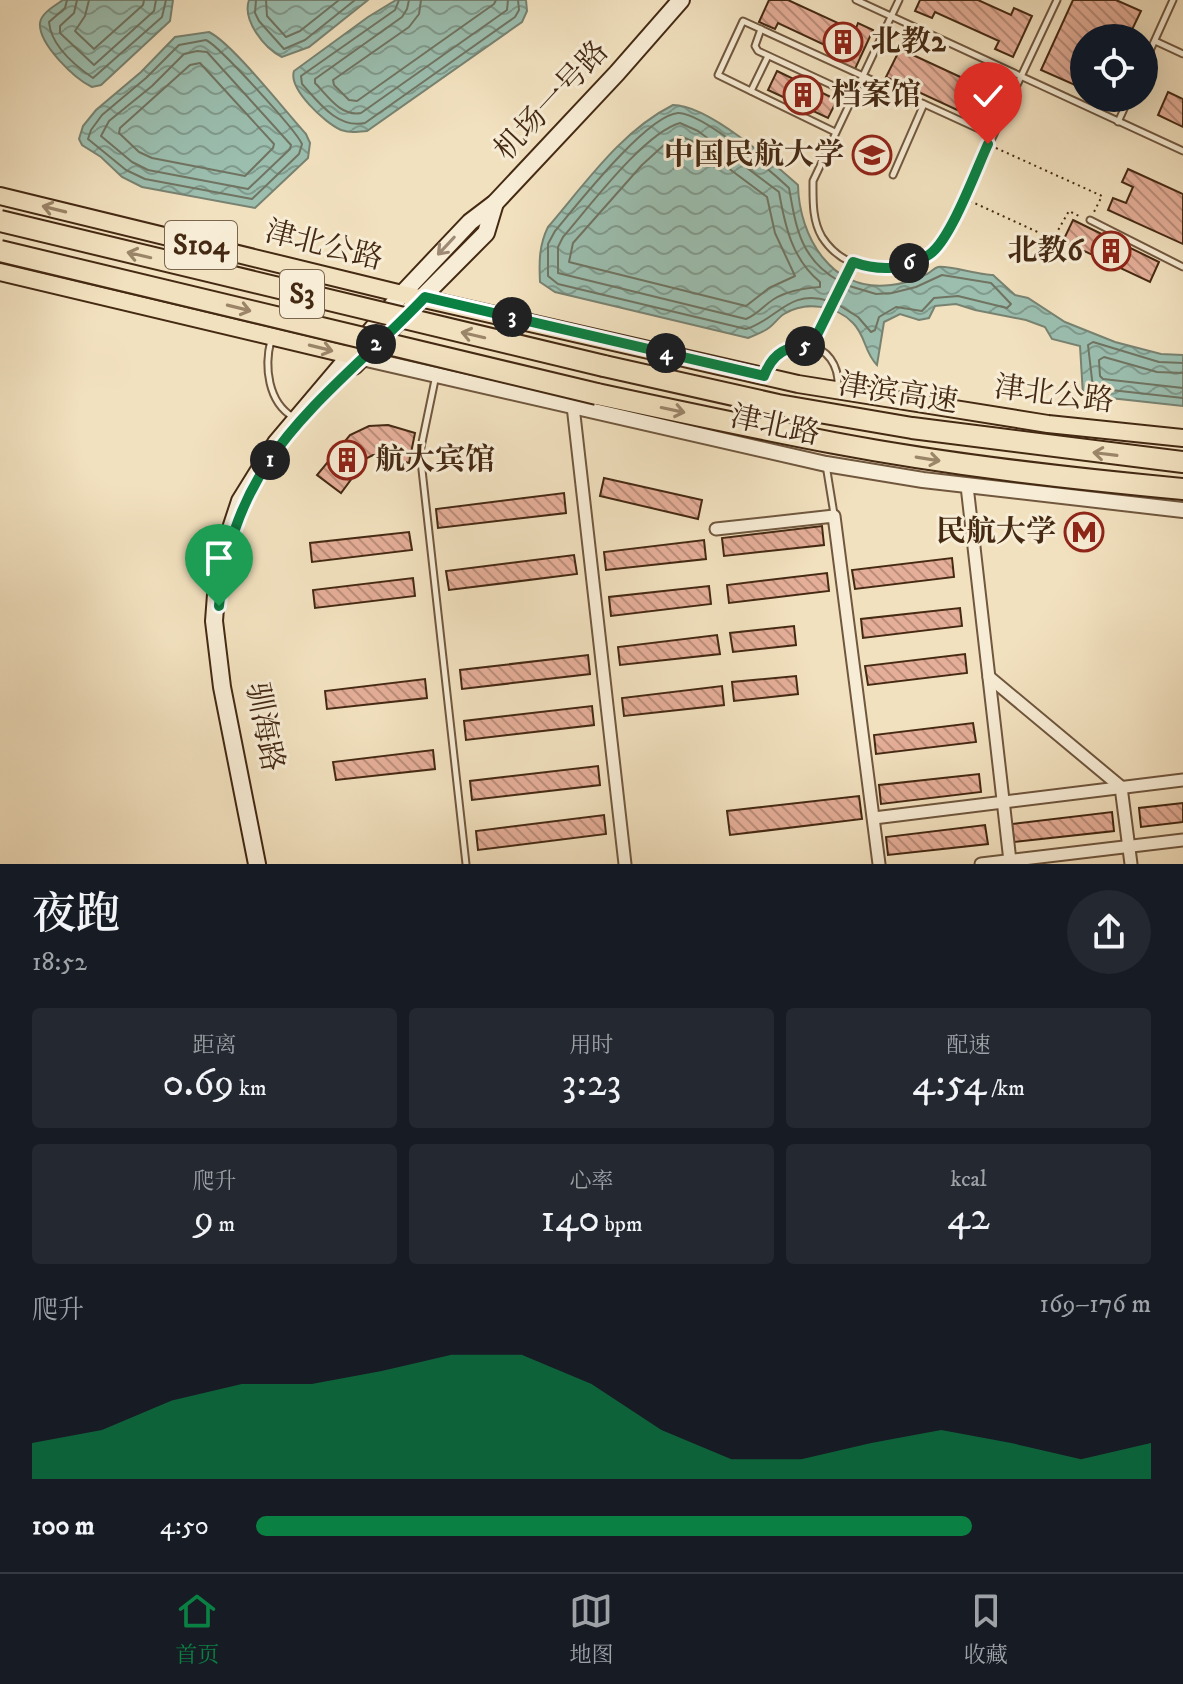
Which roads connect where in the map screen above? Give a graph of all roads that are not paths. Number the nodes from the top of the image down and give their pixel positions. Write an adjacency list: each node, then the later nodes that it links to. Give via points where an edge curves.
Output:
1 (681, 0): 24 (main road, 机场一号路)
2 (856, 0): 6 (lane)
3 (899, 0): 6 (lane)
4 (1057, 0): 12 (lane)
5 (1170, 1): 8 (lane)
6 (891, 16): 12 (lane); 13 (lane)
7 (761, 29): 11 (lane, via 755,46); 13 (lane); 14 (lane, via 743,21 718,75)
8 (1158, 33)
9 (1158, 42): 10 (lane)
10 (1183, 54)
11 (768, 56): 14 (lane); 15 (lane)
12 (1022, 75): 18 (lane); 20 (lane)
13 (862, 76): 15 (lane); 16 (lane)
14 (751, 91): 19 (lane)
15 (853, 95): 19 (lane)
16 (924, 104): 20 (lane); 22 (lane)
17 (1123, 112): 18 (lane)
18 (1118, 122): 21 (lane)
19 (835, 132): 28 (lane, via 813,181 813,208 821,235 835,253)
20 (992, 135): 28 (lane, via 946,236 930,254 898,267 874,269)
21 (1183, 151)
22 (893, 175)
23 (0, 196): 31 (main road, 津北公路 / S104, one-way to 23)
24 (495, 203): 31 (main road, 机场一号路, one-way to 31); 32 (main road, 机场一号路, via 486,233)
25 (1090, 220): 29 (lane)
26 (0, 221): 43 (highway, 津滨高速 / S3, one-way to 26, bridge, via 912,428 778,405)
27 (0, 251): 46 (highway, 津滨高速 / S3, one-way to 46, bridge, via 597,394 836,444 1037,475)
28 (853, 262): 34 (lane)
29 (1183, 267)
30 (0, 272): 33 (main road, S104)
31 (402, 294): 32 (main road, 津北公路 / S104); 35 (main road, 津北公路)
32 (423, 300): 35 (main road); 37 (main road, 津北公路 / S104); 42 (main road, 津北公路 / S104, via 821,394 1029,428)
33 (273, 336): 35 (main road, S104, one-way to 35); 40 (lane, via 270,383 285,412)
34 (812, 345): 37 (lane, via 785,348); 38 (lane, via 835,362)
35 (356, 357): 36 (street, 津北路); 40 (main road, 驯海路)
36 (437, 374): 39 (street, 津北路); 59 (lane, via 420,452)
37 (764, 376): 38 (main road, 津北公路 / S104)
38 (838, 391): 41 (main road, 津北公路 / S104, via 1048,424)
39 (573, 406): 44 (street, 津北路); 60 (street)
40 (297, 420): 58 (main road, 驯海路, via 243,505 227,555 219,606 226,683)
41 (1183, 438)
42 (1183, 445)
43 (1183, 462)
44 (826, 464): 45 (street, 津北路); 48 (lane)
45 (967, 486): 47 (street, 津北路); 50 (street)
46 (1183, 489)
47 (1183, 510)
48 (834, 516): 49 (street); 54 (street)
49 (716, 529)
50 (989, 677): 52 (street); 53 (street)
51 (1183, 780): 52 (street)
52 (1121, 787): 53 (street); 56 (street)
53 (1003, 802): 54 (street); 57 (street)
54 (874, 818): 61 (street)
55 (1183, 840): 56 (street)
56 (1129, 847): 57 (street); 63 (street)
57 (1010, 861): 62 (street)
58 (260, 864)
59 (466, 864)
60 (625, 864)
61 (879, 864)
62 (981, 864)
63 (1131, 864)

